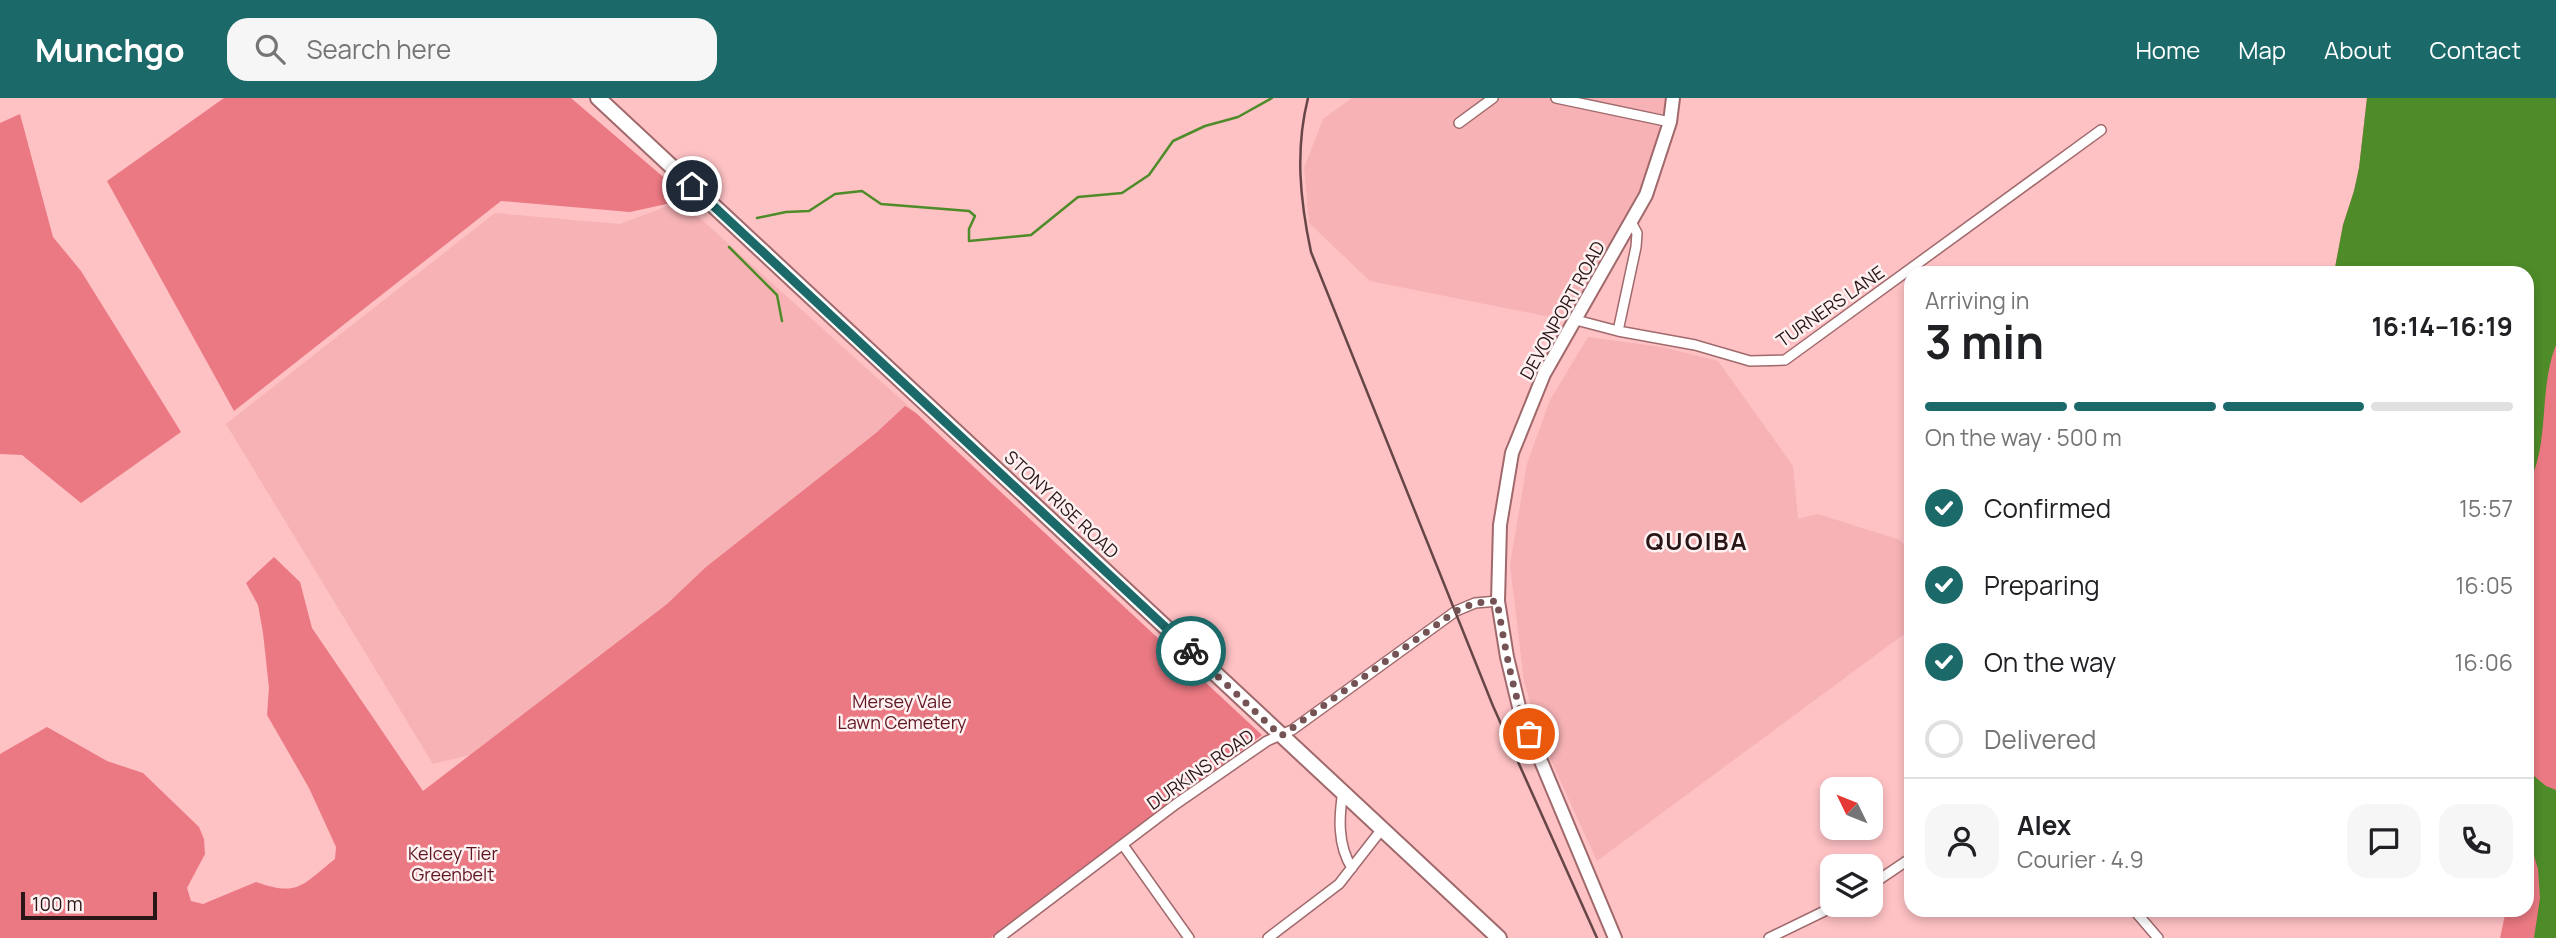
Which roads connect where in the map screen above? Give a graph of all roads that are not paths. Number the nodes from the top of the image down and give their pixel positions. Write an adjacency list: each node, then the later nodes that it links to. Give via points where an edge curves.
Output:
1 (598, 98): 14 (main road, STONY RISE ROAD)
2 (1493, 98): 6 (street)
3 (1556, 98): 5 (street)
4 (1672, 98): 5 (main road, DEVONPORT ROAD)
5 (1670, 122): 8 (main road, DEVONPORT ROAD, via 1646,195)
6 (1459, 123)
7 (2101, 130): 9 (street, TURNERS LANE)
8 (1631, 222): 11 (main road, DEVONPORT ROAD); 12 (street, via 1637,233 1636,247)
9 (1914, 266)
10 (1904, 273): 12 (street, TURNERS LANE, via 1784,360 1750,361)
11 (1576, 320): 12 (street, TURNERS LANE); 13 (main road, DEVONPORT ROAD, via 1544,374 1512,453 1500,526)
12 (1618, 331)
13 (1497, 601): 14 (street, DURKINS ROAD, via 1456,611); 27 (main road, DEVONPORT ROAD, via 1520,710)
14 (1281, 736): 15 (main road, STONY RISE ROAD); 17 (street, DURKINS ROAD, via 1267,741)
15 (1343, 791): 16 (main road, STONY RISE ROAD); 19 (street, via 1342,847)
16 (1382, 828): 19 (street); 26 (main road, STONY RISE ROAD)
17 (1123, 845): 23 (street, DURKINS ROAD); 24 (street)
18 (1904, 863): 20 (street)
19 (1352, 868): 25 (street, via 1339,884)
20 (1883, 877)
21 (1820, 913): 28 (street)
22 (2140, 917): 29 (street)
23 (999, 938)
24 (1189, 938)
25 (1268, 938)
26 (1499, 938)
27 (1615, 938)
28 (1769, 938)
29 (2158, 938)

